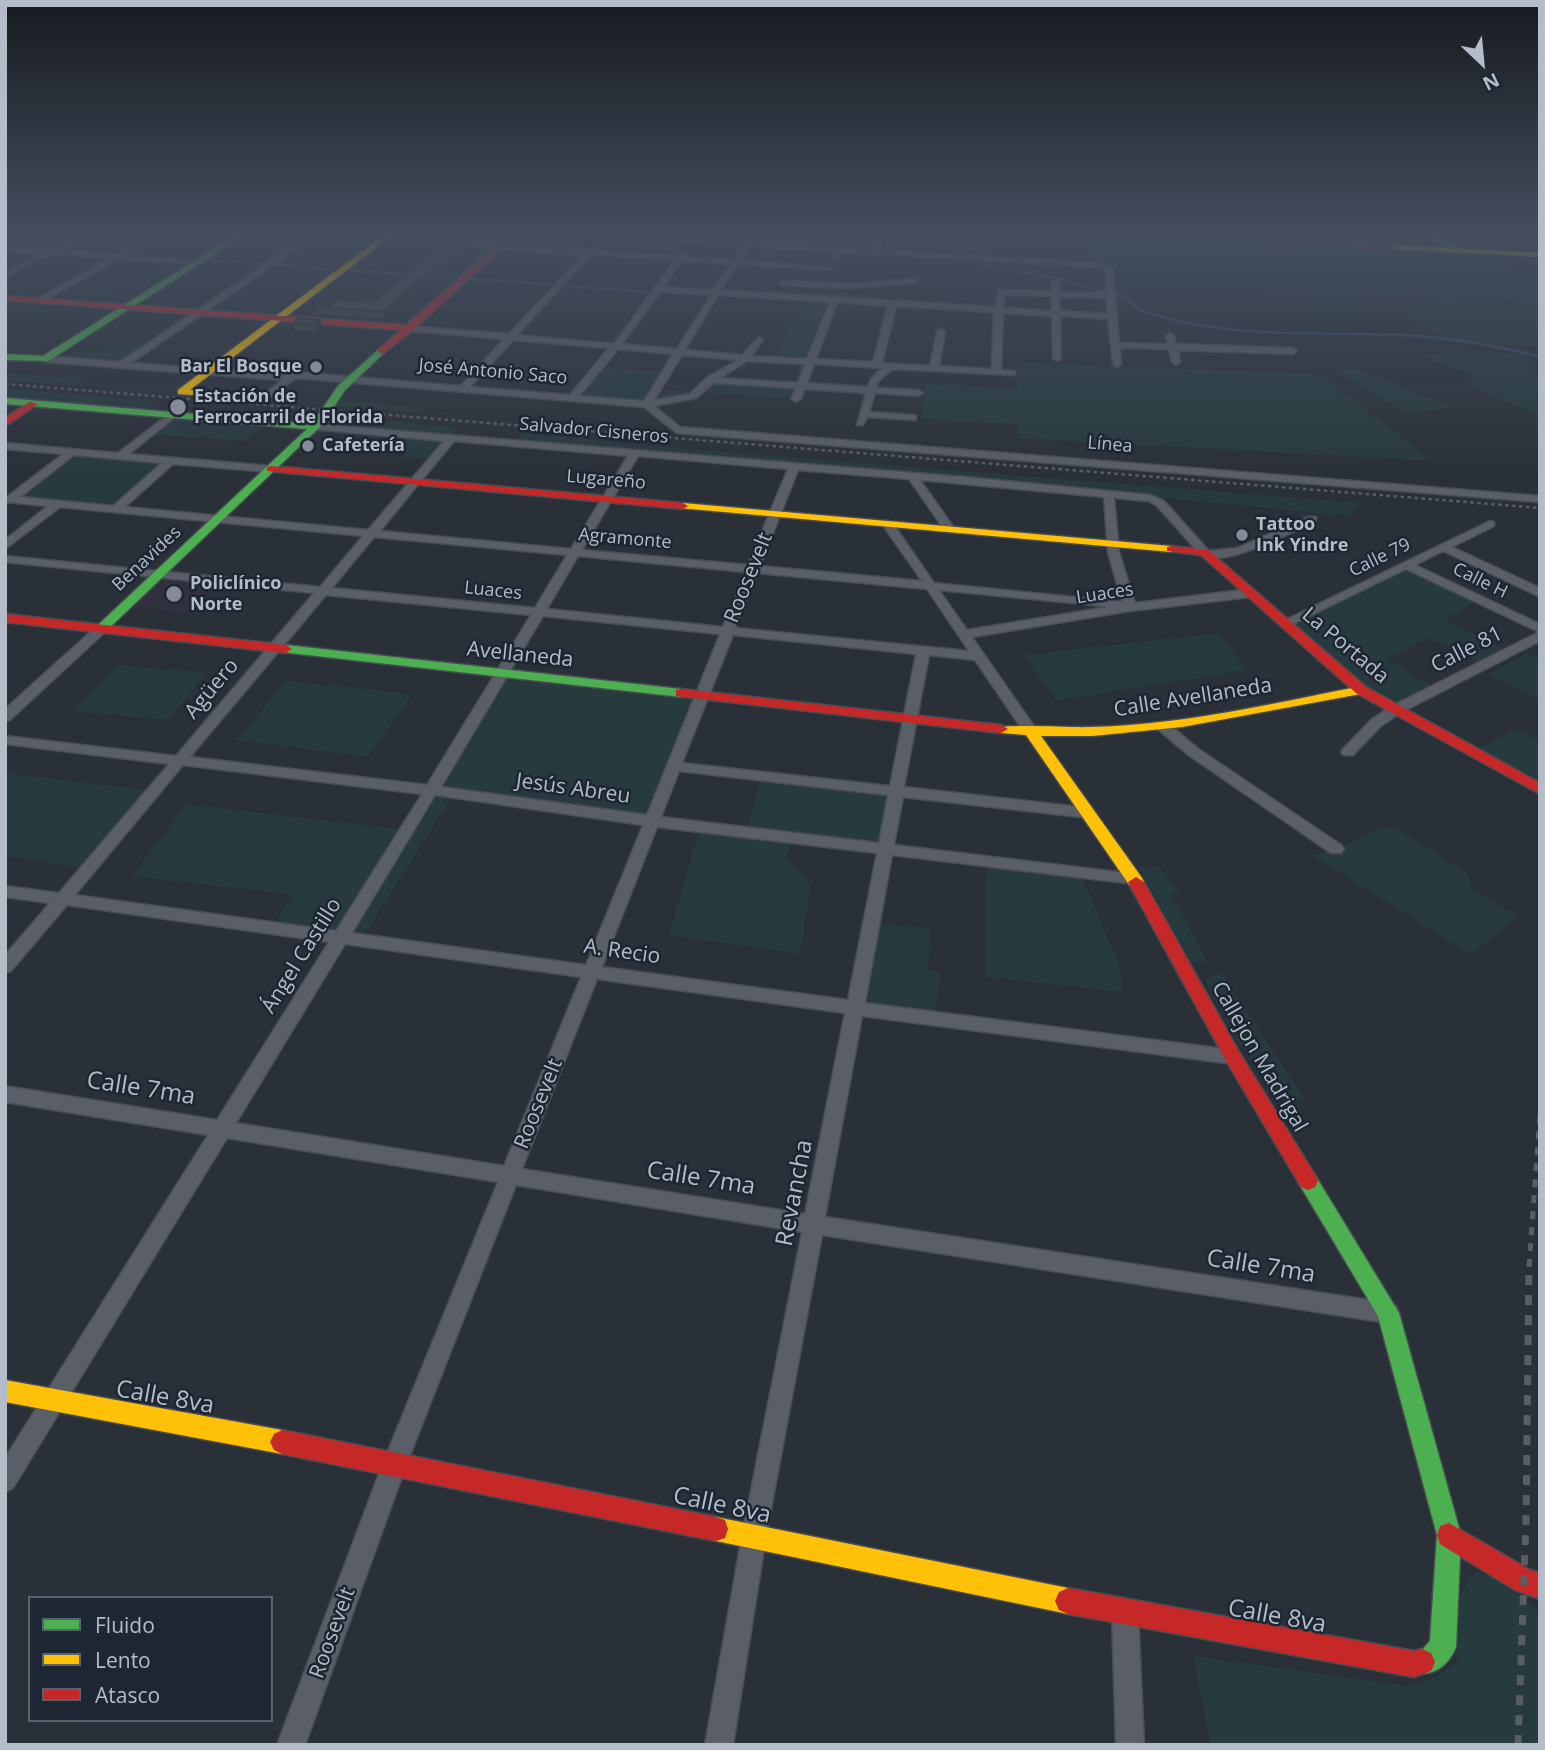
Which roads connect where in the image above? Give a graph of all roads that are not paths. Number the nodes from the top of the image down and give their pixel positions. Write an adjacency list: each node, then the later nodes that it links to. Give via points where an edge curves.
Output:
1 (119, 313): 30 (main road)
2 (201, 313): 34 (street)
3 (212, 313): 15 (main road)
4 (283, 313): 15 (main road)
5 (427, 313): 17 (main road, Benavides)
6 (533, 313): 20 (street)
7 (641, 313): 22 (street)
8 (703, 313): 25 (street)
9 (829, 313): 31 (street)
10 (890, 313): 35 (street)
11 (998, 313): 39 (street)
12 (1030, 313): 14 (street)
13 (1112, 313): 16 (street)
14 (1056, 314): 16 (street); 29 (street)
15 (277, 317): 17 (main road); 38 (main road)
16 (1112, 317): 23 (street)
17 (410, 328): 20 (street); 42 (main road, Benavides)
18 (941, 332): 37 (street)
19 (1170, 336): 24 (street)
20 (510, 337): 22 (street); 45 (street)
21 (759, 340): 28 (street)
22 (617, 345): 25 (street); 49 (street)
23 (1116, 345): 24 (street); 33 (street)
24 (1173, 347): 26 (street); 32 (street)
25 (679, 351): 28 (street); 53 (street)
26 (1293, 351)
27 (5, 357): 30 (main road, José Antonio Saco)
28 (746, 358): 31 (street); 43 (street, José Antonio Saco)
29 (1057, 358)
30 (45, 359): 34 (street, José Antonio Saco)
31 (810, 362): 35 (street); 44 (street)
32 (1177, 362)
33 (1117, 363)
34 (122, 365): 38 (street, José Antonio Saco)
35 (877, 365): 36 (street)
36 (890, 366): 37 (street); 46 (street)
37 (934, 369): 39 (street)
38 (208, 372): 41 (street, José Antonio Saco); 48 (main road, via 181,392)
39 (996, 372): 40 (street)
40 (1012, 373)
41 (292, 377): 42 (street, José Antonio Saco); 48 (street)
42 (349, 380): 45 (street, José Antonio Saco); 58 (main road, Benavides)
43 (709, 380): 44 (street); 53 (street, José Antonio Saco, via 692,396)
44 (802, 386): 46 (street); 50 (street)
45 (463, 389): 49 (street, José Antonio Saco)
46 (871, 390): 47 (street); 55 (street, via 862,418)
47 (918, 393)
48 (265, 398): 56 (main road)
49 (572, 398): 53 (street, José Antonio Saco)
50 (796, 400)
51 (5, 401): 52 (main road, Salvador Cisneros)
52 (33, 404): 54 (main road, Salvador Cisneros); 57 (main road)
53 (647, 404): 73 (street, Línea, via 677,430)
54 (172, 415): 56 (main road, Salvador Cisneros); 63 (street)
55 (913, 418)
56 (240, 420): 58 (main road, Salvador Cisneros)
57 (5, 423)
58 (314, 427): 59 (street, Salvador Cisneros); 66 (main road, Benavides)
59 (452, 438): 62 (street, Salvador Cisneros); 68 (street, Agüero)
60 (5, 446): 61 (street, Lugareño)
61 (72, 452): 63 (street, Lugareño); 71 (street)
62 (634, 454): 65 (street, Salvador Cisneros); 72 (street, Ángel Castillo)
63 (120, 456): 64 (street, Lugareño)
64 (171, 460): 66 (street, Lugareño); 75 (street)
65 (794, 466): 67 (street, Salvador Cisneros); 76 (street, Roosevelt)
66 (271, 469): 68 (main road, Lugareño); 77 (main road, Benavides)
67 (912, 476): 69 (street, Salvador Cisneros); 81 (street)
68 (415, 481): 72 (main road, Lugareño); 82 (street, Agüero)
69 (1109, 494): 70 (street, Salvador Cisneros); 83 (street)
70 (1151, 498): 87 (street, La Portada)
71 (8, 499): 74 (street, Agramonte)
72 (607, 499): 76 (main road, Lugareño); 86 (street, Ángel Castillo)
73 (1540, 499)
74 (58, 504): 75 (street, Agramonte); 84 (street)
75 (116, 509): 77 (street, Agramonte)
76 (775, 513): 79 (main road, Lugareño); 90 (street, Roosevelt)
77 (218, 519): 82 (street, Agramonte); 91 (main road, Benavides)
78 (1312, 519): 87 (street, via 1239,551)
79 (888, 524): 81 (main road, Lugareño); 92 (street, Callejon Madrigal)
80 (1490, 524): 85 (street, Calle 79)
81 (949, 529): 83 (main road, Lugareño)
82 (371, 533): 86 (street, Agramonte); 93 (street, Agüero)
83 (1110, 542): 87 (main road, Lugareño); 96 (street)
84 (5, 546)
85 (1444, 547): 89 (street, Calle 79); 95 (street)
86 (575, 552): 90 (street, Agramonte); 97 (street, Ángel Castillo)
87 (1205, 553): 94 (main road, La Portada)
88 (5, 559): 91 (street, Luaces)
89 (1406, 565): 99 (street, Calle 79); 101 (street, Calle H)
90 (752, 568): 92 (street, Agramonte); 102 (street, Roosevelt)
91 (159, 575): 93 (street, Luaces); 100 (main road, Benavides)
92 (929, 586): 96 (street, Agramonte); 103 (street, Callejon Madrigal)
93 (323, 591): 97 (street, Luaces); 105 (street, Agüero)
94 (1251, 593): 96 (street, Luaces); 99 (main road, La Portada)
95 (1540, 593)
96 (1130, 607): 103 (street, Luaces)
97 (539, 613): 102 (street, Luaces); 108 (street, Ángel Castillo)
98 (5, 618): 100 (main road, Avellaneda)
99 (1285, 623): 109 (main road, La Portada)
100 (101, 629): 105 (main road, Avellaneda); 112 (street, Benavides)
101 (1540, 629)
102 (728, 632): 106 (street, Luaces); 110 (street, Roosevelt)
103 (964, 634): 107 (street, Callejon Madrigal)
104 (1540, 636): 111 (street, Calle 81)
105 (275, 648): 108 (main road, Avellaneda); 118 (street, Agüero)
106 (923, 651): 107 (street, Luaces); 113 (street, Revancha)
107 (977, 656): 115 (street, Callejon Madrigal)
108 (500, 674): 110 (main road, Avellaneda); 121 (street, Ángel Castillo)
109 (1361, 690): 111 (main road, La Portada); 114 (main road, Calle Avellaneda)
110 (703, 695): 113 (main road, Avellaneda); 119 (street, Roosevelt)
111 (1395, 710): 117 (street, Calle 81); 120 (main road, La Portada)
112 (5, 717)
113 (910, 719): 115 (main road, Avellaneda); 122 (street, Revancha)
114 (1163, 726): 115 (main road, Calle Avellaneda, via 1086,734); 126 (street, via 1192,751)
115 (1031, 732): 123 (main road, Callejon Madrigal)
116 (5, 740): 118 (street, Jesús Abreu)
117 (1348, 752)
118 (179, 761): 121 (street, Jesús Abreu); 129 (street, Agüero)
119 (674, 766): 122 (street); 124 (street, Roosevelt)
120 (1540, 789)
121 (430, 790): 124 (street, Jesús Abreu); 130 (street, Ángel Castillo)
122 (895, 791): 123 (street); 125 (street, Revancha)
123 (1089, 813): 127 (main road, Callejon Madrigal)
124 (652, 821): 125 (street, Jesús Abreu); 132 (street, Roosevelt)
125 (884, 848): 127 (street, Jesús Abreu); 133 (street, Revancha)
126 (1336, 849)
127 (1134, 879): 134 (main road, Callejon Madrigal)
128 (5, 891): 129 (street, A. Recio)
129 (63, 898): 130 (street, A. Recio); 131 (street, Agüero)
130 (341, 936): 132 (street, A. Recio); 136 (street, Ángel Castillo)
131 (5, 967)
132 (592, 970): 133 (street, A. Recio); 137 (street, Roosevelt)
133 (855, 1008): 134 (street, A. Recio); 138 (street, Revancha)
134 (1233, 1057): 139 (main road, Callejon Madrigal)
135 (5, 1094): 136 (street, Calle 7ma)
136 (223, 1128): 137 (street, Calle 7ma); 141 (street, Ángel Castillo)
137 (511, 1174): 138 (street, Calle 7ma); 142 (street, Roosevelt)
138 (816, 1224): 139 (street, Calle 7ma); 145 (street, Revancha)
139 (1388, 1313): 144 (main road, Callejon Madrigal)
140 (5, 1391): 141 (main road, Calle 8va)
141 (54, 1401): 142 (main road, Calle 8va); 143 (street, Ángel Castillo)
142 (395, 1463): 145 (main road, Calle 8va); 149 (street, Roosevelt)
143 (5, 1480)
144 (1449, 1535): 146 (main road); 148 (main road, Callejon Madrigal, via 1444,1647)
145 (754, 1536): 147 (main road, Calle 8va); 150 (street, Revancha)
146 (1540, 1586)
147 (1125, 1613): 148 (main road, Calle 8va, via 1414,1664); 151 (street)
148 (1429, 1661)
149 (291, 1745)
150 (719, 1745)
151 (1130, 1745)

